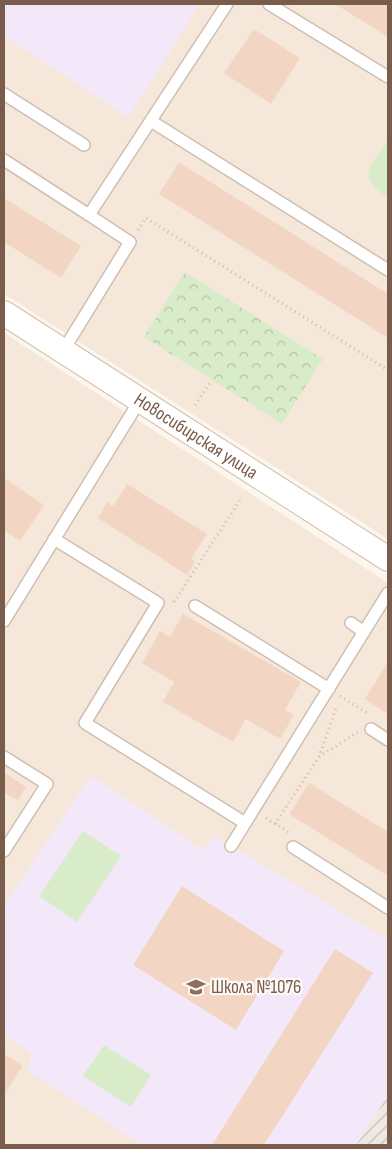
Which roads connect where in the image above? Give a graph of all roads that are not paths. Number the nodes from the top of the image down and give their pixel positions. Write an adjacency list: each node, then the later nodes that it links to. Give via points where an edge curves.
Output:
1 (227, 4): 5 (lane)
2 (269, 4): 3 (lane)
3 (388, 78)
4 (4, 94): 6 (lane)
5 (151, 120): 8 (lane); 9 (lane)
6 (84, 145)
7 (4, 160): 8 (lane)
8 (89, 215): 11 (lane, via 130,242)
9 (388, 270)
10 (4, 313): 11 (street, Новосибирская улица)
11 (63, 351): 12 (street, Новосибирская улица)
12 (140, 400): 13 (lane); 14 (street, Новосибирская улица)
13 (54, 539): 17 (lane); 24 (lane, via 158,602 85,724)
14 (388, 559)
15 (388, 593): 19 (lane)
16 (195, 606): 20 (lane)
17 (4, 621)
18 (351, 623): 19 (lane)
19 (364, 632): 20 (lane)
20 (329, 689): 24 (lane)
21 (366, 730): 22 (lane)
22 (388, 740)
23 (4, 757): 27 (lane, via 47,784)
24 (245, 823): 25 (lane)
25 (231, 846)
26 (293, 847): 28 (lane)
27 (4, 851)
28 (388, 908)

